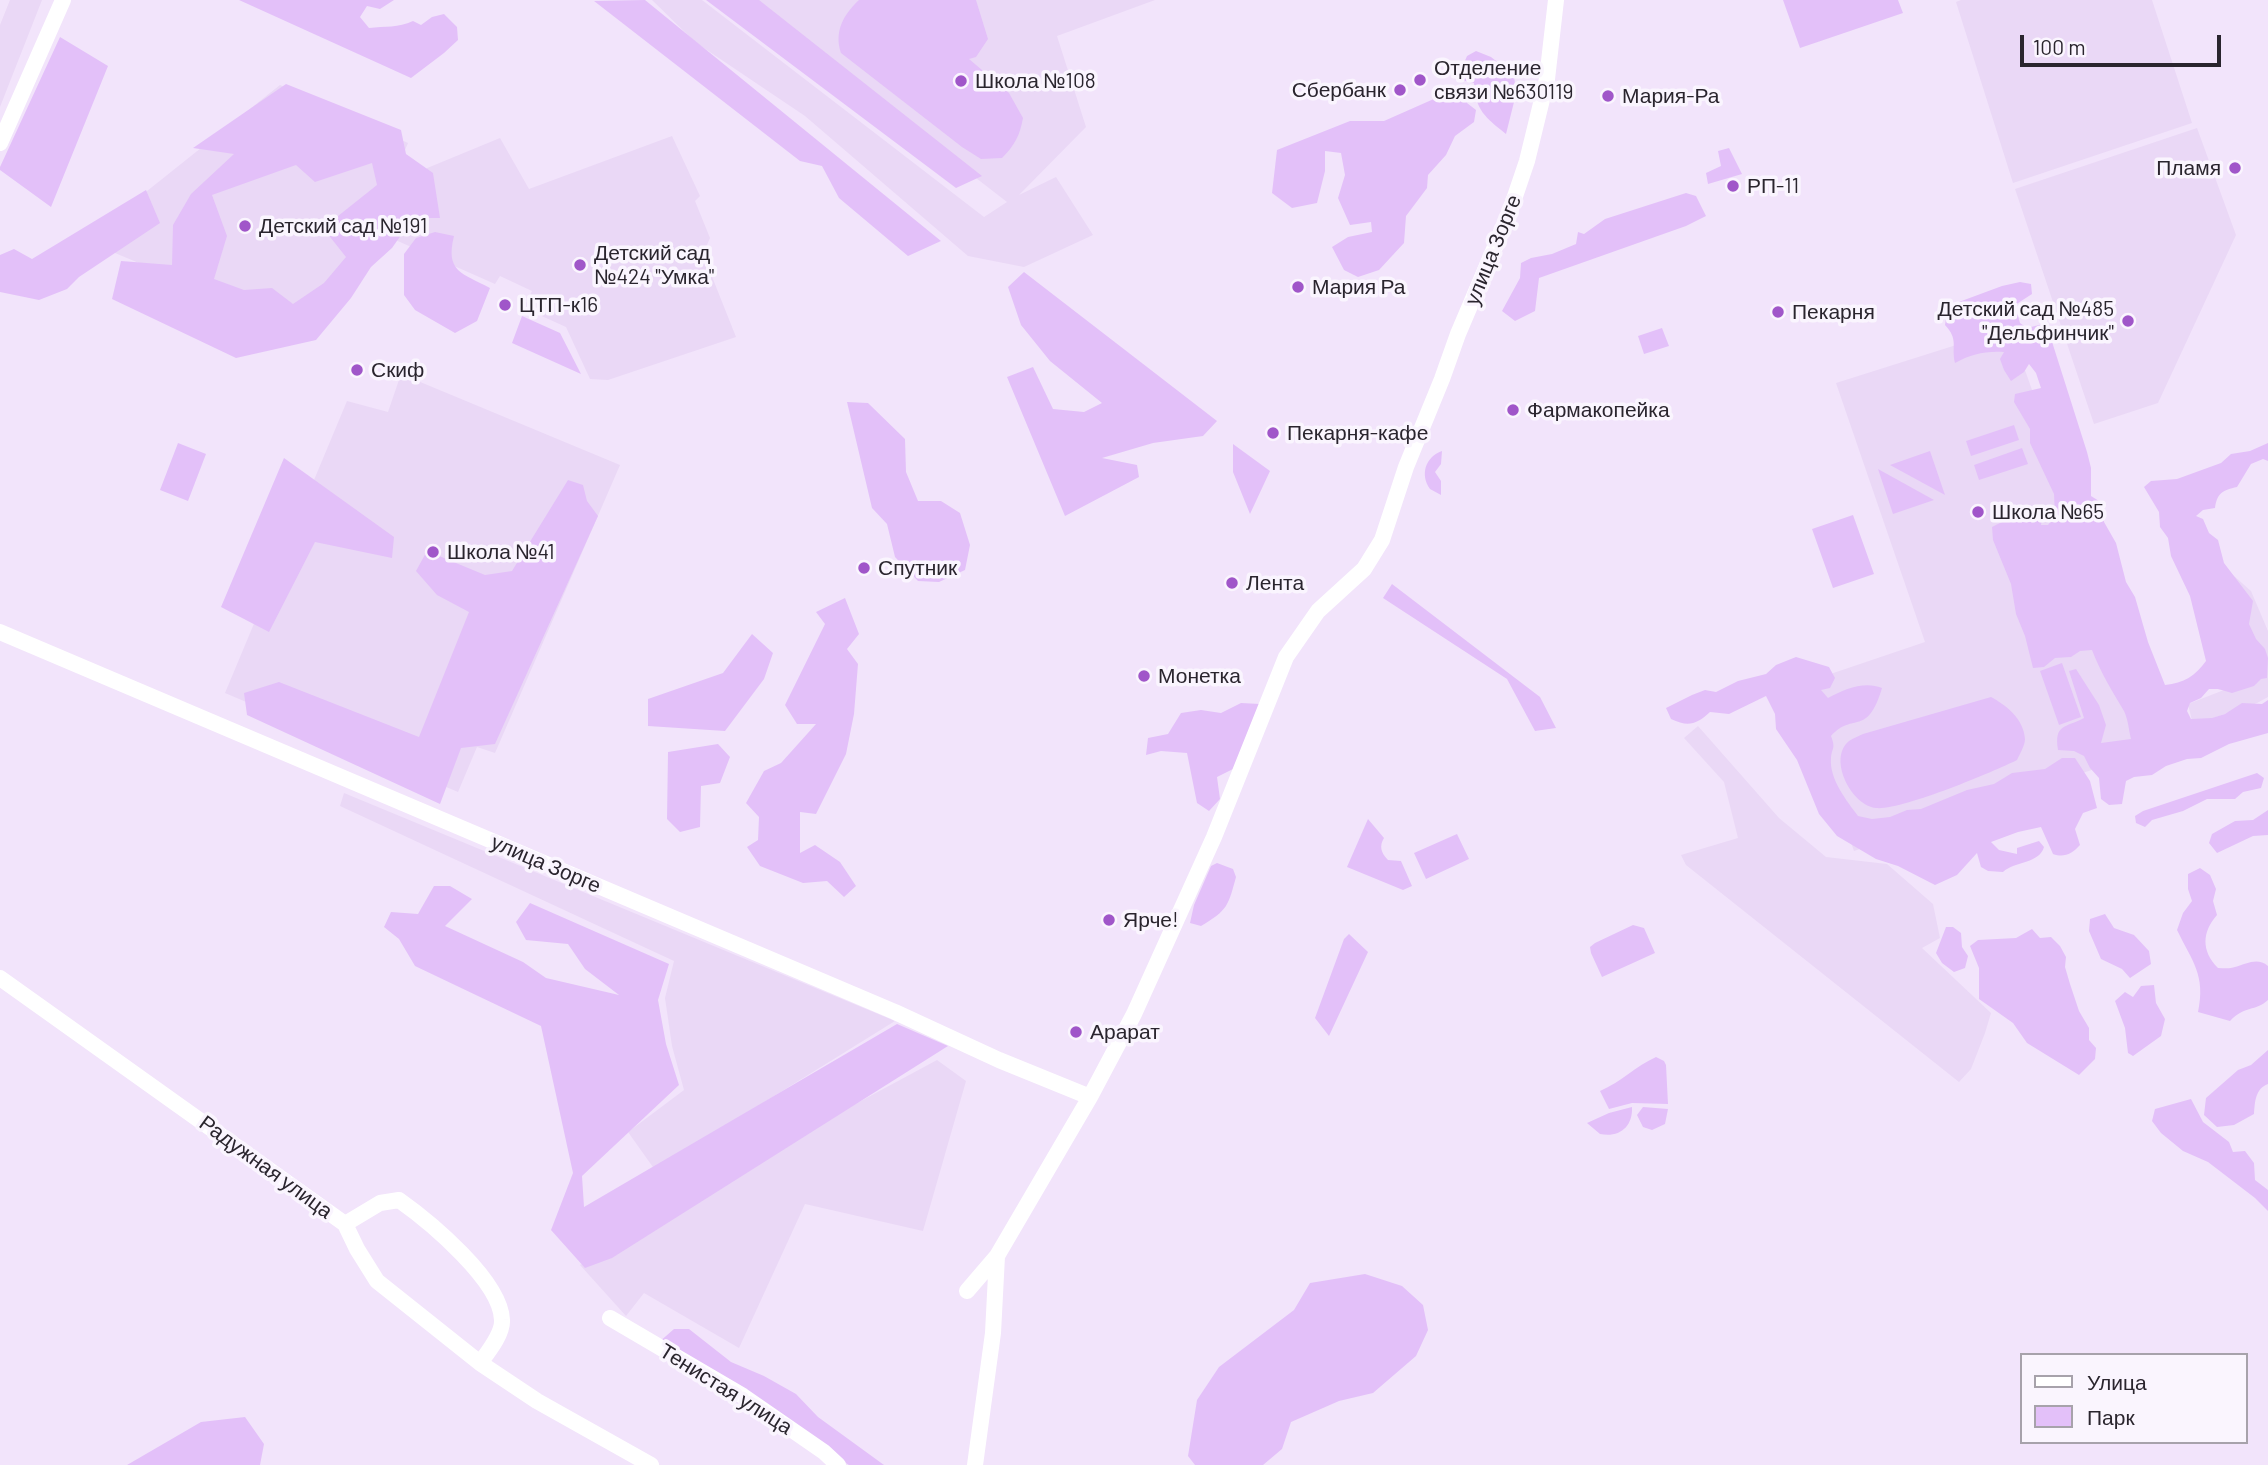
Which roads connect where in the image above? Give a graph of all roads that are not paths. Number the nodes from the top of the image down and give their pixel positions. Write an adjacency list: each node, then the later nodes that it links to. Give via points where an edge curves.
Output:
1 (63, 0): 3 (street)
2 (1556, 0): 6 (street, улица Зорге, via 1547,79 1527,161 1406,467 1382,540 1364,569 1318,611 1286,657 1214,837 1134,1014)
3 (0, 143)
4 (0, 632): 6 (street, улица Зорге)
5 (0, 978): 7 (street, Радужная улица)
6 (1090, 1097): 8 (street, улица Зорге)
7 (345, 1224): 11 (street, Радужная улица, via 377,1282); 11 (street, via 380,1203 399,1200 450,1242 498,1300 503,1323)
8 (997, 1256): 9 (street, улица Зорге); 14 (street, via 993,1333)
9 (967, 1291)
10 (610, 1318): 13 (street, Тенистая улица, via 744,1396)
11 (480, 1363): 12 (street, Радужная улица)
12 (651, 1465)
13 (838, 1465)
14 (975, 1465)

